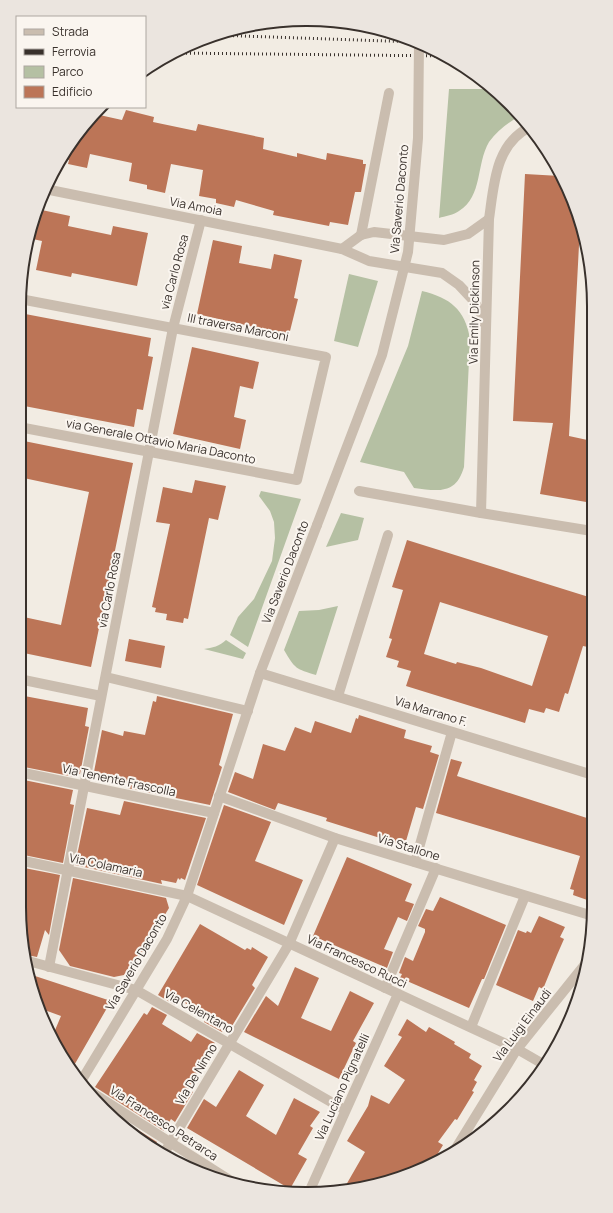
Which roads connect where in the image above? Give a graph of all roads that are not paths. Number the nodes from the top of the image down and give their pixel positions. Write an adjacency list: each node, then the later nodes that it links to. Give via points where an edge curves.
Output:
1 (420, 50): 19 (street, Via Saverio Daconto, bridge, via 418,138 408,252 382,355)
2 (389, 93): 7 (street)
3 (524, 130): 6 (street, Via Emily Dickinson, via 513,138 500,160)
4 (51, 190): 5 (street, Via Amoia)
5 (201, 220): 8 (street, Via Amoia); 10 (street, via Carlo Rosa)
6 (489, 220): 7 (street, via 468,234 444,240 374,232); 11 (street, Via Emily Dickinson)
7 (361, 235): 8 (street)
8 (342, 249): 11 (street, Via Amoia, via 369,261 442,273 459,285 473,300)
9 (26, 300): 10 (street, III traversa Marconi)
10 (173, 328): 13 (street, via Carlo Rosa); 14 (street, III traversa Marconi, via 326,357)
11 (486, 329): 16 (street, Via Emily Dickinson)
12 (26, 428): 13 (street, via Generale Ottavio Maria Daconto)
13 (149, 451): 14 (street, via Generale Ottavio Maria Daconto); 20 (street, via Carlo Rosa)
14 (298, 480)
15 (359, 491): 16 (street)
16 (481, 512): 17 (street)
17 (587, 530)
18 (388, 535): 23 (street)
19 (260, 673): 23 (street, Via Marrano F.); 24 (street, Via Saverio Daconto)
20 (106, 677): 22 (street, via Carlo Rosa); 24 (street)
21 (26, 680): 22 (street)
22 (101, 696): 28 (street, via Carlo Rosa)
23 (338, 696): 25 (street, Via Marrano F.)
24 (248, 711): 29 (street, Via Saverio Daconto)
25 (452, 732): 26 (street, Via Marrano F.); 33 (street)
26 (587, 773)
27 (26, 774): 28 (street, Via Tenente Frascolla)
28 (84, 786): 30 (street, Via Tenente Frascolla); 35 (street, via Carlo Rosa)
29 (219, 796): 30 (street, Via Saverio Daconto); 31 (street, Via Stallone)
30 (214, 813): 36 (street, Via Saverio Daconto)
31 (335, 838): 33 (street, Via Stallone); 39 (street, Via De Ninno)
32 (26, 862): 35 (street, Via Colamaria)
33 (415, 862): 34 (street, Via Stallone)
34 (436, 868): 37 (street, Via Stallone); 43 (street)
35 (67, 871): 36 (street, Via Colamaria); 41 (street, via Carlo Rosa)
36 (187, 896): 39 (street, Via Francesco Rucci); 44 (street, Via Saverio Daconto, via 167,940)
37 (525, 896): 38 (street, Via Stallone); 46 (street)
38 (587, 914)
39 (289, 944): 43 (street, Via Francesco Rucci); 47 (street, Via De Ninno)
40 (31, 962): 41 (street, Via Celentano)
41 (49, 967): 44 (street, Via Celentano)
42 (579, 972): 48 (street, Via Luigi Einaudi)
43 (385, 988): 45 (street, Via Francesco Rucci)
44 (136, 990): 47 (street, Via Celentano); 50 (street, Via Saverio Daconto)
45 (398, 994): 46 (street, Via Francesco Rucci); 52 (street, Via Luciano Pignatelli)
46 (471, 1027): 48 (street, Via Francesco Rucci)
47 (230, 1043): 52 (street, Via Celentano); 54 (street, Via De Ninno)
48 (517, 1049): 49 (street, Via Francesco Rucci); 53 (street, Via Luigi Einaudi)
49 (540, 1062)
50 (84, 1077)
51 (103, 1099): 54 (street, Via Francesco Petrarca)
52 (345, 1110): 57 (street, Via Luciano Pignatelli)
53 (460, 1141)
54 (171, 1143): 55 (street, Via De Ninno); 56 (street, Via Francesco Petrarca)
55 (166, 1149)
56 (217, 1172)
57 (311, 1187)

